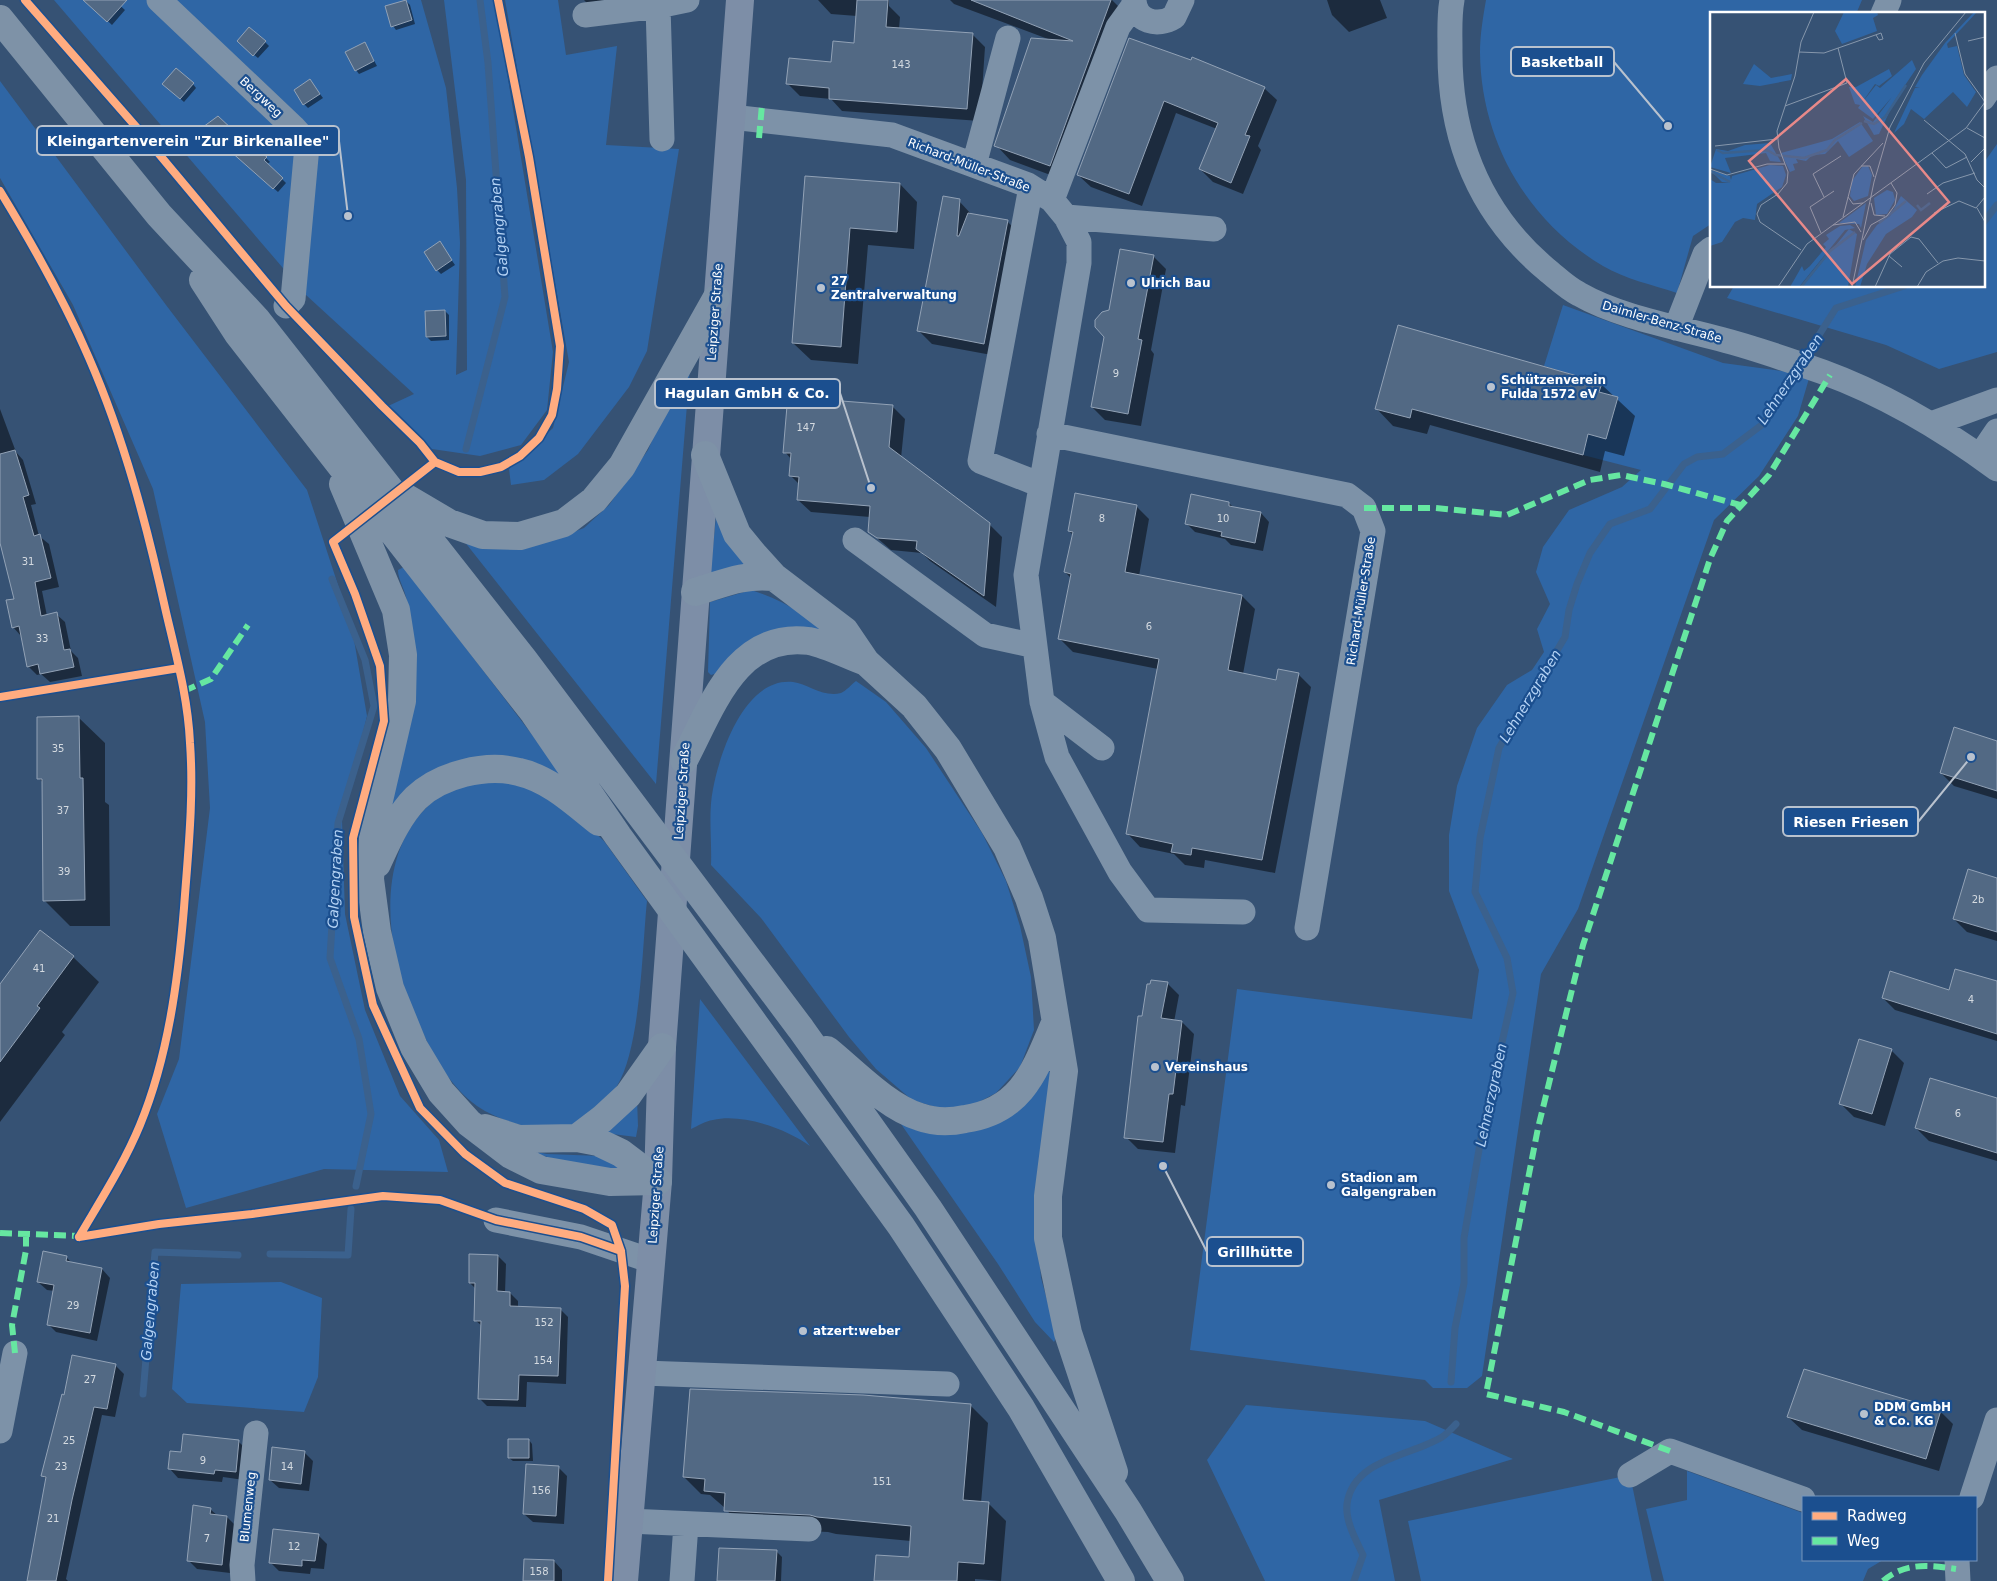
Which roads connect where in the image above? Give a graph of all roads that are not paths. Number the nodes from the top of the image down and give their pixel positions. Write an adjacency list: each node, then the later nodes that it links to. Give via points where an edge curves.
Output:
1 (159, 0): 24 (street, Bergweg, via 293,127 307,146 293,298)
2 (687, 0): 8 (street)
3 (740, 0): 15 (main road, Leipziger Straße)
4 (1452, 0): 25 (street, Daimler-Benz-Straße, via 1449,86 1459,138 1484,198 1530,256 1578,294)
5 (1889, 0): 9 (street)
6 (1134, 2): 7 (street, via 1143,18 1159,23 1174,16); 19 (street, via 1118,27)
7 (1186, 3)
8 (658, 6): 10 (street); 16 (street)
9 (1884, 12)
10 (585, 15)
11 (0, 19): 20 (highway)
12 (1008, 38): 17 (street)
13 (1997, 78): 14 (street)
14 (1984, 97)
15 (731, 117): 17 (street, Richard-Müller-Straße, via 892,135); 23 (main road, Leipziger Straße)
16 (662, 139)
17 (974, 165): 18 (street, Richard-Müller-Straße)
18 (1031, 187): 19 (street, Richard-Müller-Straße); 33 (street, via 980,460)
19 (1059, 208): 21 (street); 29 (street, via 1079,242 1079,263)
20 (159, 215): 30 (highway, via 238,334); 34 (highway, via 256,319)
21 (1214, 228)
22 (1710, 250): 25 (street, via 1705,254)
23 (716, 299): 31 (main road, Leipziger Straße); 34 (highway, via 622,466 594,500 564,523 520,536 483,534 449,523)
24 (286, 306)
25 (1676, 328): 27 (street, Daimler-Benz-Straße, via 1821,371 1876,394)
26 (1997, 400): 27 (street)
27 (1931, 424): 32 (street, Daimler-Benz-Straße)
28 (1997, 431): 32 (street)
29 (1049, 434): 33 (street); 46 (street, Richard-Müller-Straße, via 1348,495 1364,508 1372,531)
30 (329, 450): 43 (highway, via 534,713); 44 (highway, via 396,610 403,655 402,701 374,822)
31 (705, 455): 36 (highway, via 737,534); 37 (main road, Leipziger Straße)
32 (1988, 462)
33 (1041, 485): 39 (street, via 1026,575)
34 (389, 487): 48 (highway, via 524,660)
35 (855, 540): 39 (street, via 986,635)
36 (774, 578): 37 (highway, via 753,575 734,578); 38 (highway)
37 (695, 592): 42 (main road, Leipziger Straße)
38 (839, 641): 42 (highway, via 794,640 770,644 750,654 733,670); 47 (highway, via 914,706 948,750 1007,847 1042,938)
39 (1035, 646): 40 (street)
40 (1042, 702): 41 (street); 45 (street, via 1057,757 1120,872 1148,910)
41 (1102, 748)
42 (684, 760): 49 (main road, Leipziger Straße)
43 (618, 836): 44 (highway, via 555,788 519,771 482,770 447,777 416,798 393,830); 72 (highway, via 901,1226 1021,1408)
44 (370, 878): 50 (highway, via 377,932 390,988 400,1013 414,1047 441,1092)
45 (1243, 912)
46 (1307, 928)
47 (1055, 1023): 48 (highway, via 1024,1087 1006,1104 982,1117 950,1122 920,1117 903,1109); 64 (highway, via 1064,1071 1048,1196 1048,1238 1068,1333)
48 (801, 1029): 64 (highway, via 928,1208)
49 (662, 1047): 51 (highway, via 628,1095); 52 (main road, Leipziger Straße)
50 (469, 1123): 51 (highway, via 519,1138); 52 (highway, via 511,1155 541,1170 610,1182)
51 (576, 1138): 52 (highway, via 598,1142 621,1153)
52 (658, 1181): 54 (main road, Leipziger Straße)
53 (496, 1220): 54 (street, via 580,1237)
54 (652, 1261): 56 (main road, Leipziger Straße)
55 (15, 1353): 59 (street)
56 (643, 1373): 57 (street); 65 (main road, Leipziger Straße)
57 (947, 1384)
58 (1997, 1420): 62 (street)
59 (0, 1431)
60 (256, 1432): 69 (street, Blumenweg, via 242,1565)
61 (1630, 1475): 63 (street, via 1670,1452)
62 (1972, 1496)
63 (1802, 1499)
64 (1128, 1511): 73 (highway)
65 (628, 1521): 66 (street); 70 (main road, Leipziger Straße)
66 (686, 1524): 67 (street); 71 (street)
67 (809, 1529)
68 (1957, 1561): 74 (street)
69 (244, 1581)
70 (624, 1581)
71 (682, 1581)
72 (1121, 1581)
73 (1170, 1581)
74 (1958, 1581)

